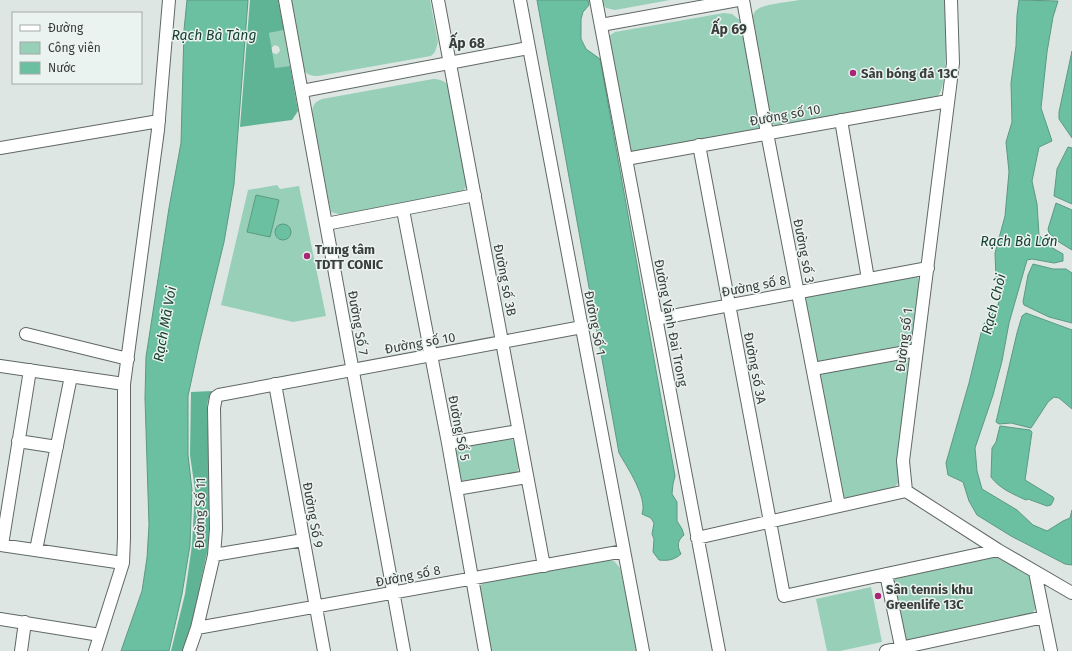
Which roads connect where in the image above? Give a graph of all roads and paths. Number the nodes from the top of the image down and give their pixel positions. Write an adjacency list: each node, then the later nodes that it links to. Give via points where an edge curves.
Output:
1 (169, 0): 15 (street)
2 (285, 0): 12 (street, Đường Số 7)
3 (438, 0): 11 (street, Đường số 3B)
4 (520, 0): 10 (street, Đường Số 1)
5 (596, 0): 9 (street, Đường Vành Đai Trong)
6 (738, 0): 9 (street)
7 (743, 0): 16 (street, Đường số 3)
8 (951, 0): 13 (street, Đường số 1, via 953,62)
9 (601, 25): 19 (street, Đường Vành Đai Trong)
10 (528, 48): 11 (street); 28 (street, Đường Số 1)
11 (450, 64): 12 (street); 20 (street, Đường số 3B)
12 (302, 91): 22 (street, Đường Số 7)
13 (948, 101): 14 (street, Đường số 10); 23 (street, Đường số 1)
14 (841, 120): 16 (street, Đường số 10); 24 (street)
15 (159, 121): 18 (street); 33 (street)
16 (767, 133): 17 (street, Đường số 10); 25 (street, Đường số 3)
17 (699, 145): 19 (street, Đường số 10); 26 (street, Đường số 3A)
18 (0, 148)
19 (626, 159): 27 (street, Đường Vành Đai Trong)
20 (475, 195): 21 (street); 30 (street, Đường số 3B)
21 (403, 210): 22 (street); 32 (street, Đường Số 5)
22 (326, 224): 37 (street, Đường Số 7)
23 (928, 268): 24 (street, Đường số 8); 31 (street, Đường số 1)
24 (868, 279): 25 (street, Đường số 8)
25 (798, 292): 26 (street, Đường số 8); 35 (street, Đường số 3)
26 (728, 305): 27 (street, Đường số 8); 50 (street, Đường số 3A)
27 (656, 319): 51 (street, Đường Vành Đai Trong)
28 (582, 327): 30 (street, Đường số 10); 56 (street, Đường Số 1)
29 (26, 334): 33 (street)
30 (503, 343): 32 (street, Đường số 10); 42 (street, Đường số 3B)
31 (917, 350): 35 (street); 48 (street, Đường số 1, via 903,461)
32 (431, 356): 37 (street, Đường số 10); 44 (street, Đường Số 5)
33 (128, 359): 39 (street)
34 (0, 366): 36 (street)
35 (813, 369): 49 (street, Đường số 3)
36 (30, 370): 38 (street); 43 (street)
37 (352, 370): 40 (street, Đường số 10); 63 (street, Đường Số 7)
38 (71, 376): 39 (street); 45 (street)
39 (124, 384): 58 (street)
40 (275, 384): 41 (street, Đường số 10, via 219,394); 52 (street, Đường Số 9)
41 (216, 397): 57 (street, Đường Số 11)
42 (518, 430): 44 (street); 46 (street, Đường số 3B)
43 (18, 441): 45 (street); 53 (street)
44 (448, 443): 47 (street, Đường Số 5)
45 (57, 447): 54 (street)
46 (526, 477): 47 (street); 59 (street, Đường số 3B)
47 (456, 489): 62 (street, Đường Số 5)
48 (906, 491): 49 (street); 55 (street)
49 (839, 506): 50 (street)
50 (770, 522): 51 (street); 61 (street, Đường số 3A, via 784,596)
51 (697, 538): 79 (street, Đường Vành Đai Trong)
52 (303, 540): 57 (street); 65 (street, Đường Số 9)
53 (1, 545): 54 (street)
54 (36, 550): 58 (street)
55 (998, 550): 60 (street); 61 (street)
56 (624, 551): 59 (street, Đường số 8); 78 (street, Đường Số 1)
57 (214, 555): 69 (street, Đường Số 11)
58 (123, 563): 70 (street)
59 (544, 566): 62 (street, Đường số 8)
60 (1035, 572): 64 (street); 66 (street)
61 (886, 574): 71 (street)
62 (471, 578): 63 (street, Đường số 8); 77 (street, Đường Số 5)
63 (394, 593): 65 (street, Đường số 8); 76 (street, Đường Số 7)
64 (1072, 593)
65 (316, 607): 69 (street, Đường số 8); 75 (street, Đường Số 9)
66 (1044, 617): 71 (street); 81 (street)
67 (0, 618): 68 (street)
68 (25, 622): 70 (street); 72 (street)
69 (197, 628): 74 (street, Đường Số 11)
70 (100, 635): 73 (street)
71 (902, 649): 80 (street)
72 (21, 651)
73 (95, 651)
74 (189, 651)
75 (324, 651)
76 (404, 651)
77 (485, 651)
78 (644, 651)
79 (719, 651)
80 (886, 651)
81 (1051, 651)

